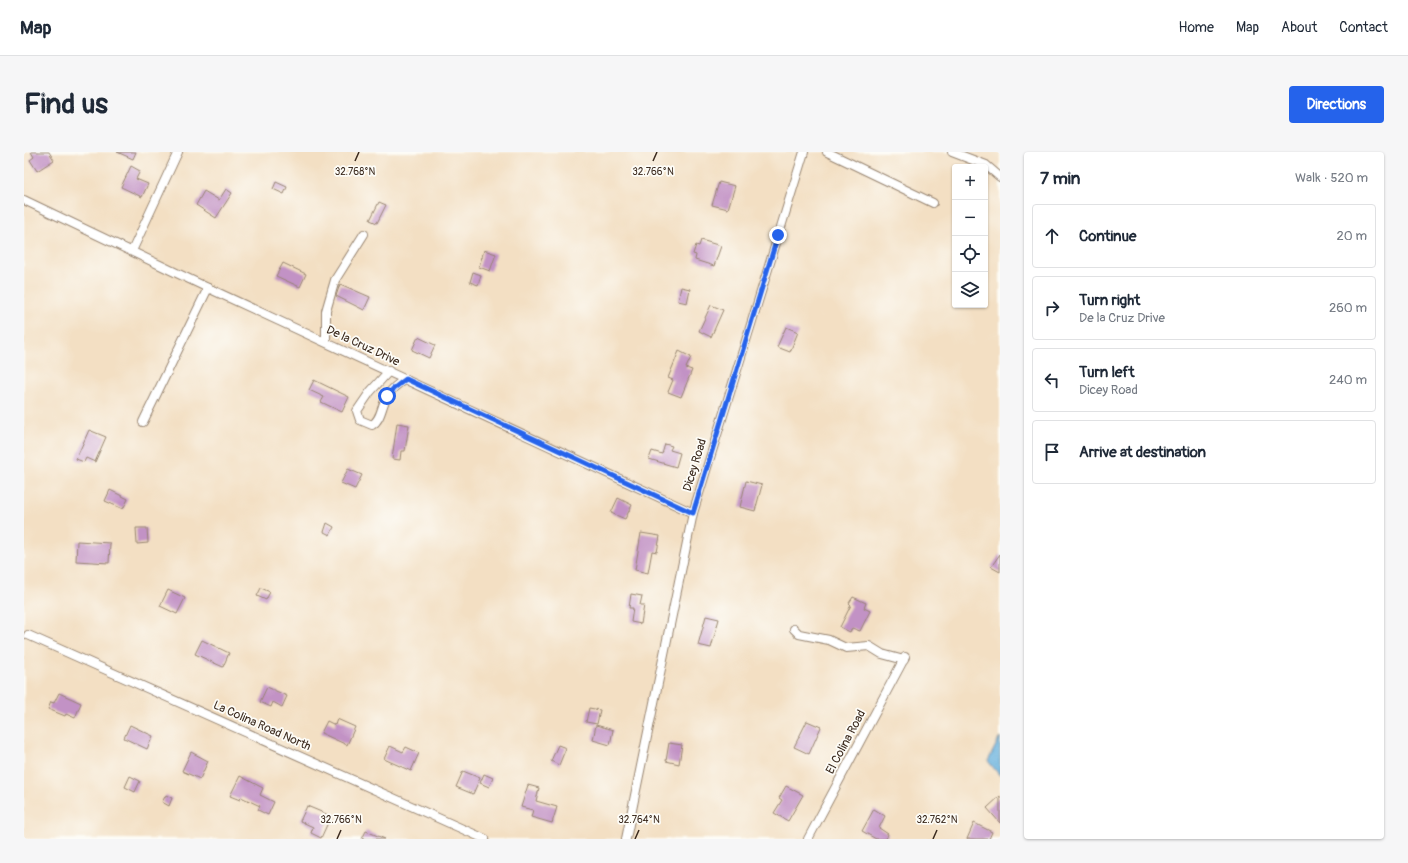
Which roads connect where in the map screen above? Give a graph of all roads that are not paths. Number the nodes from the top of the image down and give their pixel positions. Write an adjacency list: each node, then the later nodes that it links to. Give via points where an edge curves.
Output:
1 (178, 152): 9 (street)
2 (804, 152): 15 (street, Dicey Road)
3 (827, 152): 7 (street)
4 (952, 152): 5 (street, via 986,164)
5 (1000, 177)
6 (24, 200): 9 (street, De la Cruz Drive)
7 (933, 203)
8 (364, 234): 11 (street, via 335,280 326,311)
9 (132, 251): 10 (street, De la Cruz Drive)
10 (208, 288): 11 (street, De la Cruz Drive); 14 (street)
11 (326, 342): 12 (street, De la Cruz Drive)
12 (389, 371): 13 (street, De la Cruz Drive); 13 (street, via 370,392 357,412 360,420 372,425 377,422 387,396)
13 (406, 379): 15 (street, De la Cruz Drive)
14 (144, 422)
15 (693, 513): 19 (street, Dicey Road)
16 (794, 629): 20 (street, El Colina Road, via 799,634 829,640 846,648 869,646 882,654 905,659)
17 (28, 635): 18 (street, La Colina Road North)
18 (485, 839)
19 (626, 839)
20 (808, 839)

